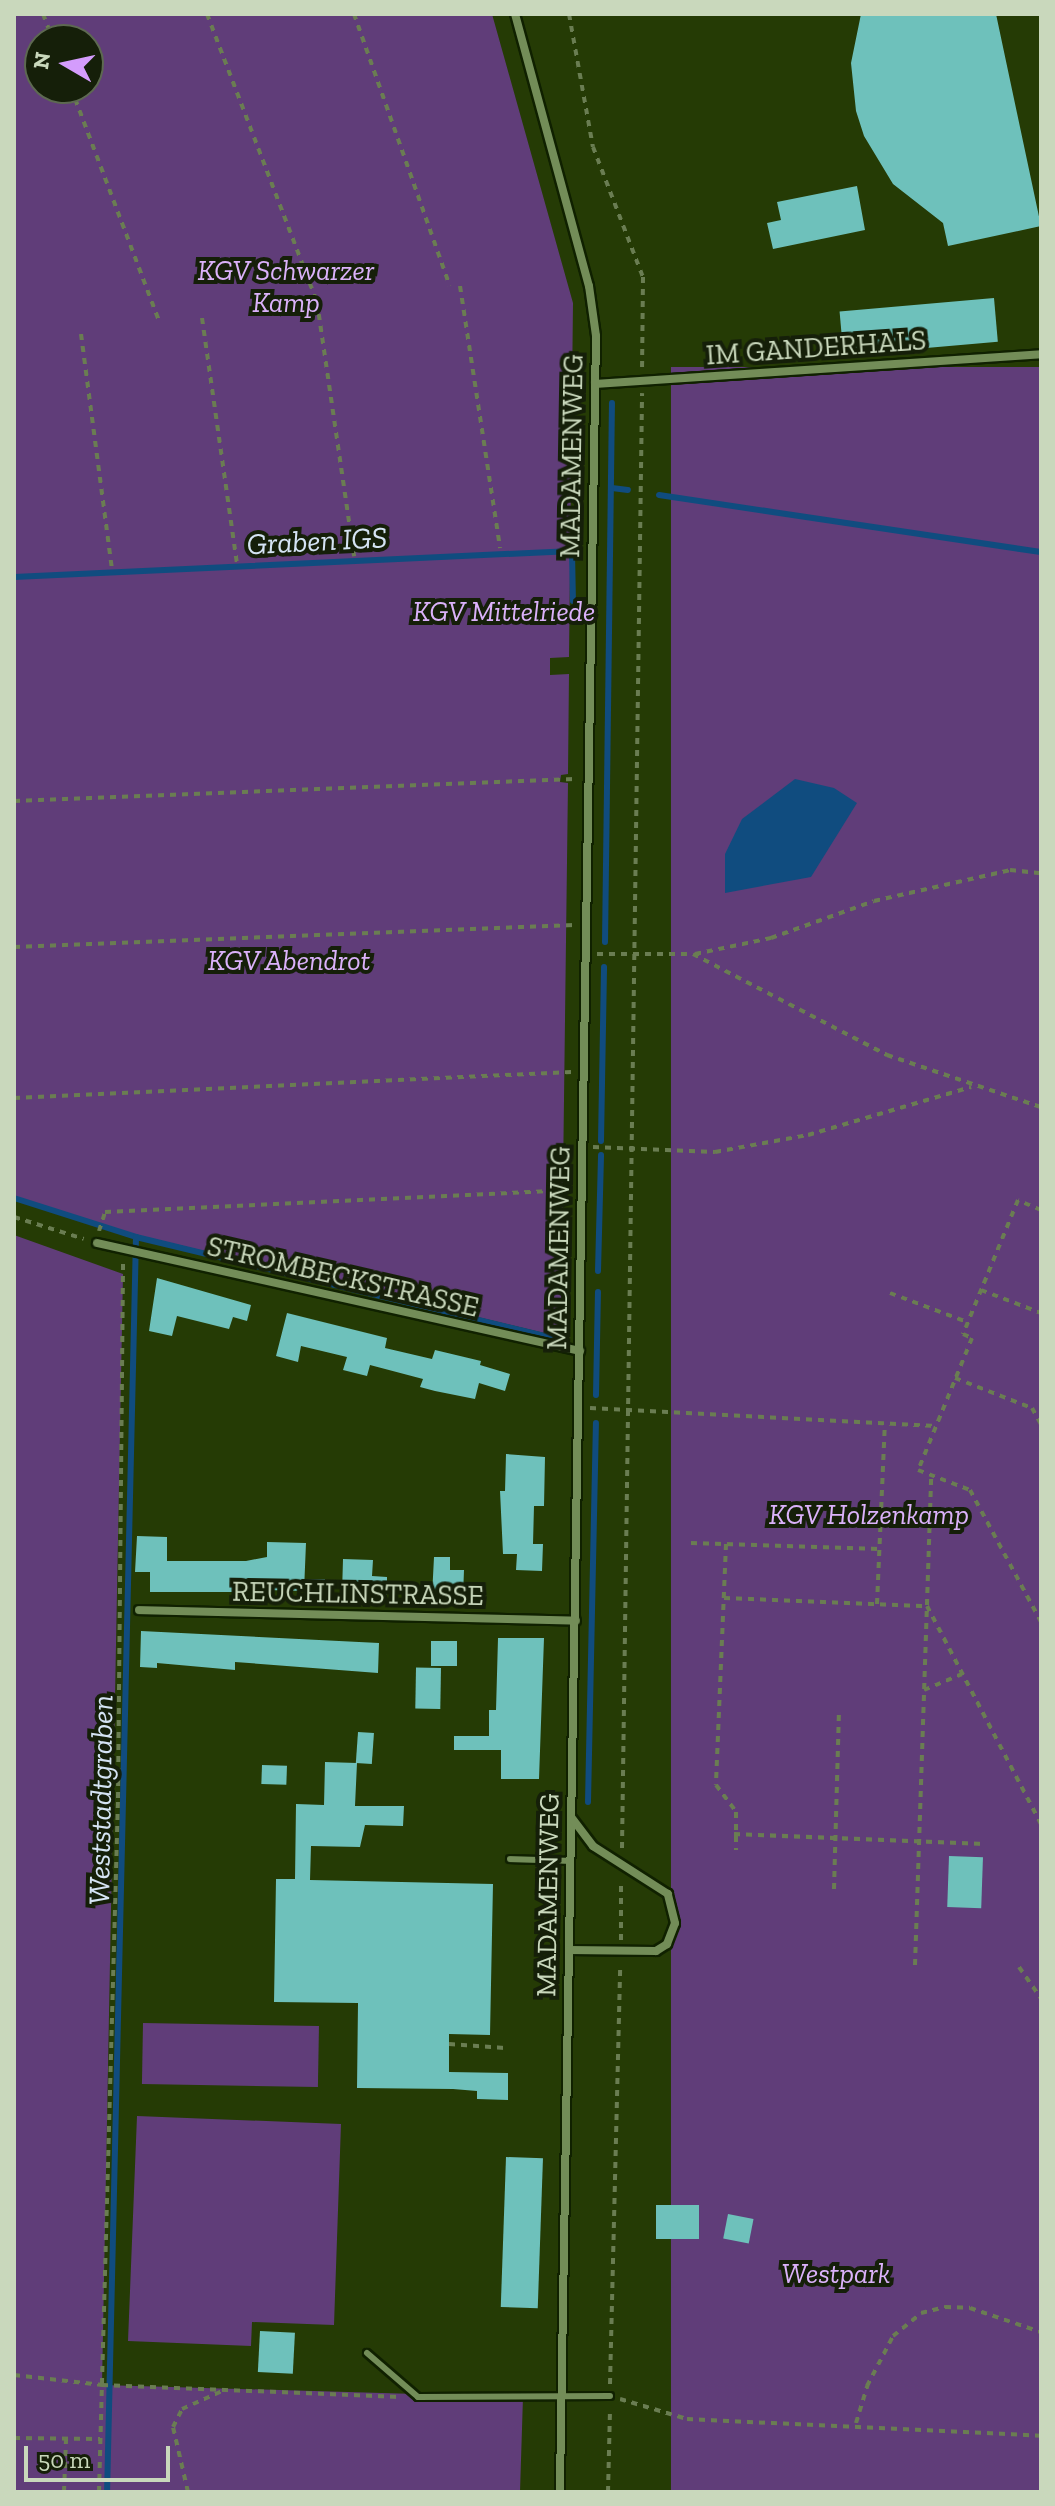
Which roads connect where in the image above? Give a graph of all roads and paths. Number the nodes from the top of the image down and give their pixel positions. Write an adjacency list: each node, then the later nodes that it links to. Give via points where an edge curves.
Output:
1 (207, 14): 15 (path, via 317,302)
2 (354, 14): 6 (path)
3 (515, 14): 13 (street, MADAMENWEG, via 594,307)
4 (569, 14): 12 (path, via 593,147 643,277)
5 (77, 104): 9 (path)
6 (450, 286)
7 (460, 286): 14 (path)
8 (202, 318): 16 (path)
9 (160, 323)
10 (81, 334): 17 (path)
11 (1041, 354): 12 (street, IM GANDERHALS)
12 (642, 383): 13 (street, IM GANDERHALS); 24 (path)
13 (595, 384): 23 (street, MADAMENWEG)
14 (500, 548)
15 (354, 556)
16 (237, 563)
17 (112, 571)
18 (561, 780): 19 (path)
19 (14, 801)
20 (1041, 873): 25 (path, via 1010,870 874,901 771,938)
21 (565, 925): 22 (path)
22 (14, 947)
23 (586, 954): 24 (path); 30 (street, MADAMENWEG)
24 (635, 954): 25 (path); 31 (path)
25 (693, 954): 27 (path, via 887,1055)
26 (563, 1073): 28 (path)
27 (972, 1087): 29 (path); 31 (path, via 808,1135 715,1152)
28 (14, 1098)
29 (1041, 1107)
30 (582, 1146): 31 (path); 42 (street, MADAMENWEG)
31 (632, 1149): 45 (path)
32 (561, 1191): 35 (path, via 105,1212)
33 (1041, 1210): 38 (path, via 1018,1200)
34 (14, 1217): 36 (path)
35 (100, 1226)
36 (97, 1243): 37 (street, STROMBECKSTRASSE)
37 (123, 1249): 42 (street, STROMBECKSTRASSE); 83 (path, via 118,1798)
38 (981, 1290): 40 (path); 41 (path)
39 (890, 1293): 41 (path)
40 (1041, 1313)
41 (967, 1323): 43 (path, via 963,1334 972,1338)
42 (580, 1351): 44 (street, MADAMENWEG)
43 (955, 1378): 47 (path, via 1032,1408); 48 (path)
44 (579, 1407): 45 (path); 57 (street, MADAMENWEG)
45 (627, 1411): 46 (path); 71 (path)
46 (885, 1424): 48 (path); 52 (path)
47 (1041, 1424)
48 (936, 1426): 49 (path, via 918,1470)
49 (931, 1475): 55 (path); 58 (path, via 970,1490)
50 (691, 1543): 51 (path)
51 (726, 1544): 52 (path); 53 (path)
52 (880, 1549): 54 (path)
53 (724, 1598): 54 (path); 64 (path, via 716,1785 736,1812)
54 (877, 1604): 55 (path)
55 (927, 1606): 59 (path); 60 (path)
56 (139, 1610): 57 (street, REUCHLINSTRASSE)
57 (576, 1621): 62 (street, MADAMENWEG)
58 (1041, 1622)
59 (962, 1674): 60 (path); 63 (path)
60 (924, 1690): 66 (path)
61 (839, 1711): 65 (path)
62 (571, 1817): 70 (street, MADAMENWEG); 71 (street, via 593,1846)
63 (1041, 1824)
64 (734, 1834): 65 (path); 68 (path)
65 (835, 1838): 66 (path); 72 (path)
66 (919, 1841): 67 (path); 75 (path)
67 (985, 1844)
68 (736, 1850)
69 (510, 1859): 70 (lane)
70 (570, 1861): 73 (street, MADAMENWEG)
71 (621, 1863): 74 (path); 74 (street, via 668,1894 674,1907 672,1935 656,1951)
72 (834, 1889)
73 (569, 1950): 74 (street); 87 (street, MADAMENWEG)
74 (621, 1952): 85 (path)
75 (915, 1965)
76 (1019, 1967): 77 (path)
77 (1041, 1999)
78 (449, 2044): 79 (path)
79 (505, 2048)
80 (1041, 2332): 88 (path, via 970,2308 921,2313 893,2336 867,2386)
81 (367, 2353): 86 (lane)
82 (14, 2375): 83 (path)
83 (102, 2385): 84 (path); 92 (path)
84 (224, 2390): 86 (path); 95 (path, via 182,2409 173,2427 172,2443)
85 (610, 2396): 87 (lane); 88 (path, via 687,2419); 97 (path)
86 (418, 2397): 87 (lane)
87 (562, 2399): 96 (street, MADAMENWEG)
88 (856, 2423): 89 (path)
89 (1041, 2436)
90 (14, 2438): 91 (path)
91 (66, 2439): 92 (path); 93 (path)
92 (100, 2439): 94 (path)
93 (64, 2492)
94 (99, 2492)
95 (188, 2492)
96 (560, 2492)
97 (608, 2492)

